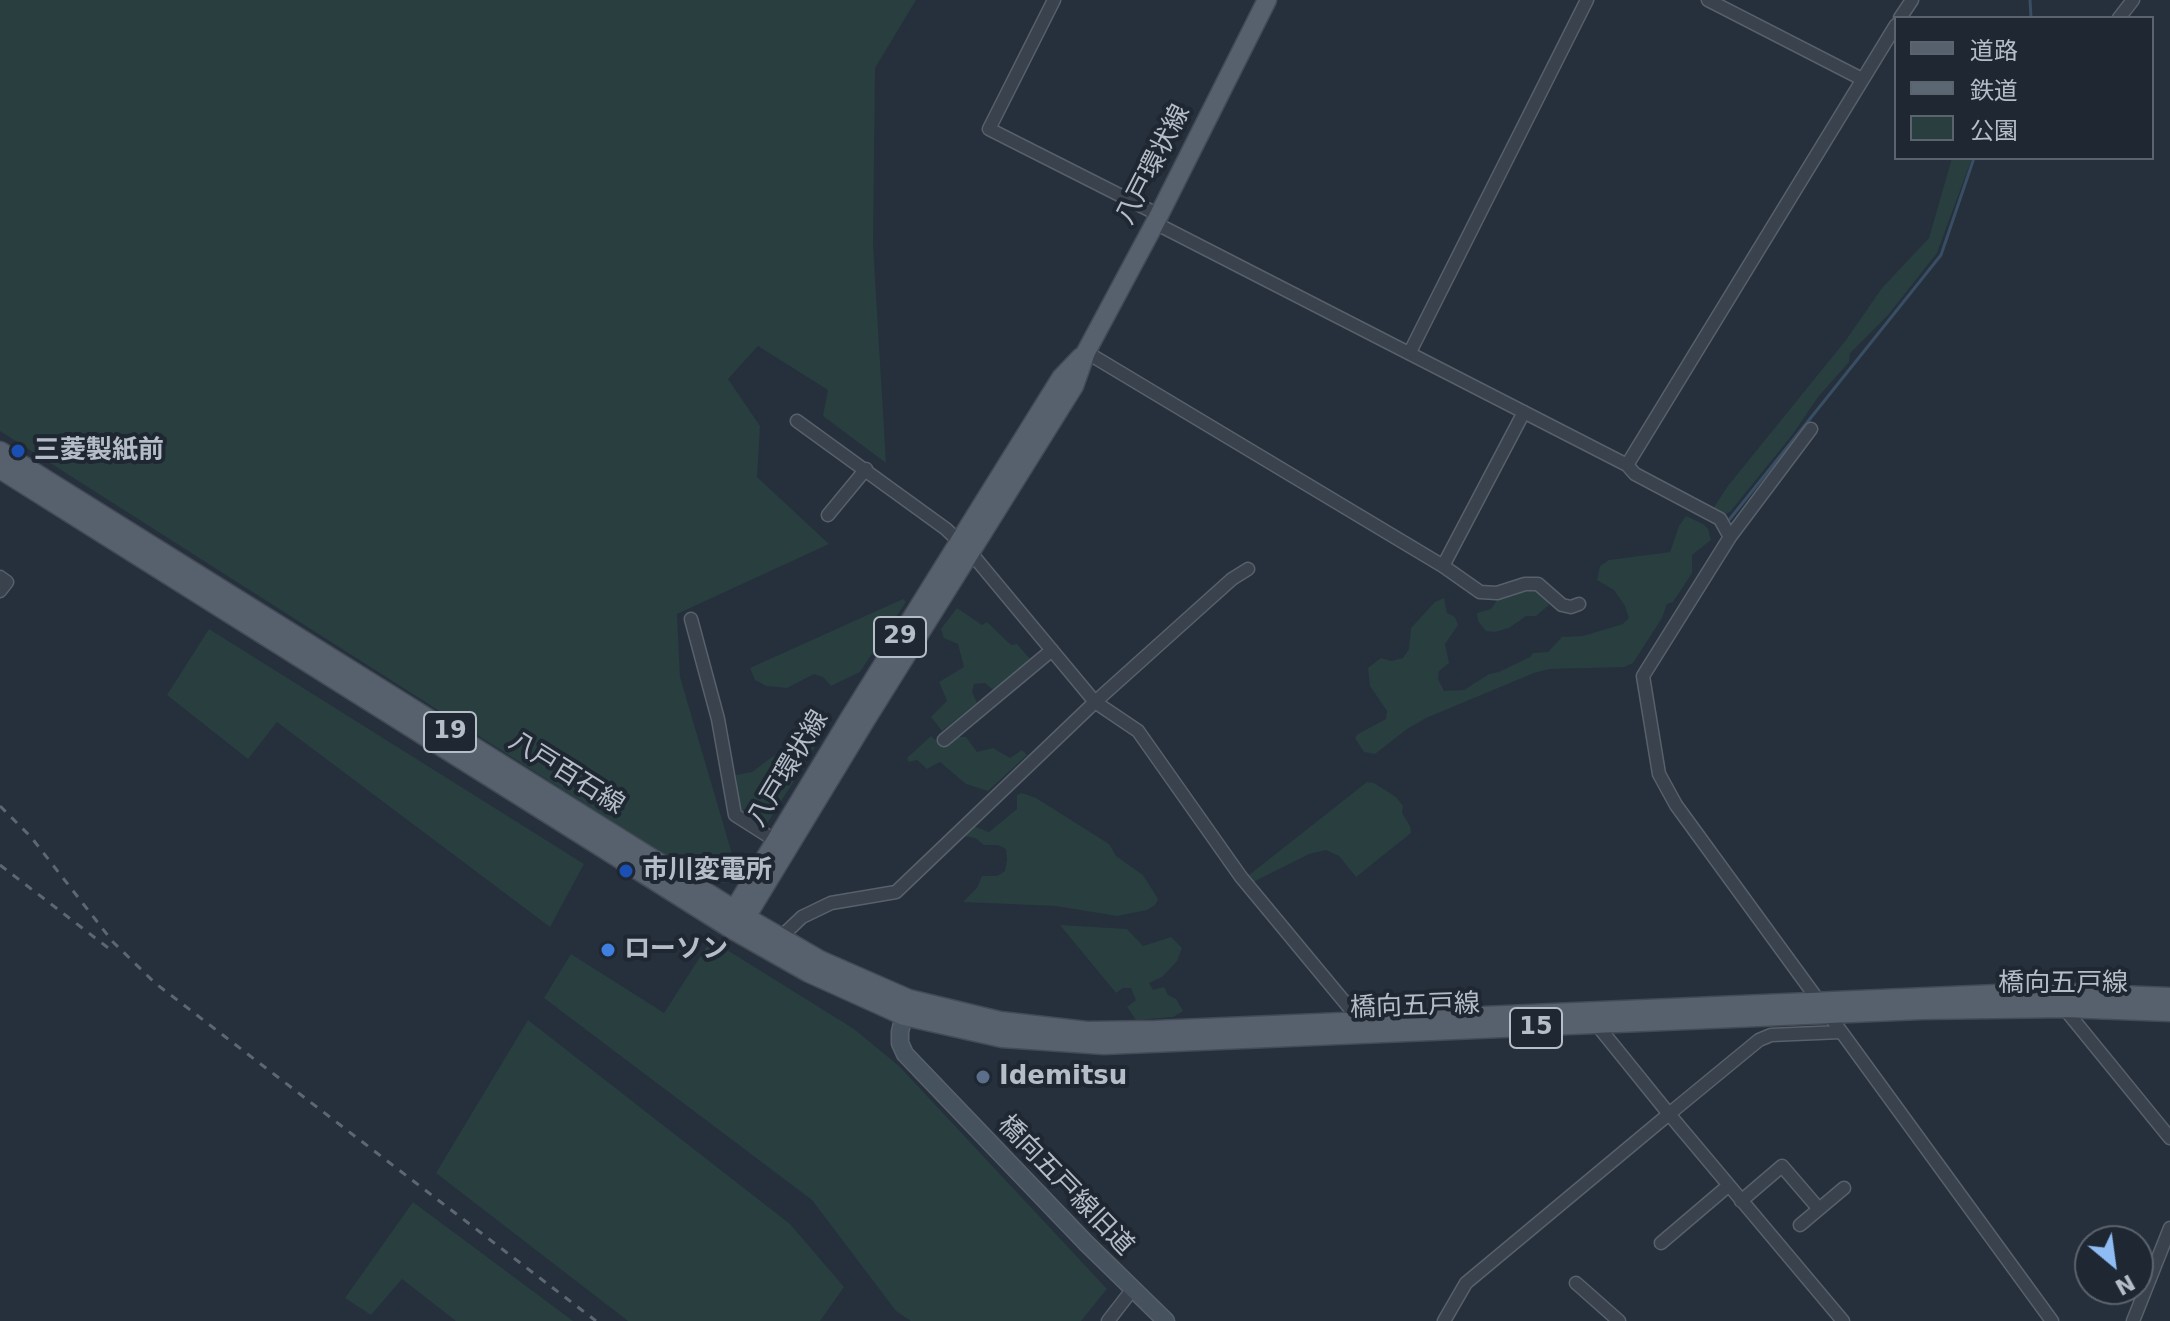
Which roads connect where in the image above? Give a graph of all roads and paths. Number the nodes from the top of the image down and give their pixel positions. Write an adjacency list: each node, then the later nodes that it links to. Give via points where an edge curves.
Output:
1 (1054, 0): 9 (street, via 989,129)
2 (1267, 0): 9 (main road, 八戸環状線 / 29)
3 (1587, 0): 11 (street)
4 (1708, 0): 8 (street)
5 (2133, 0): 6 (street)
6 (2121, 16)
7 (1894, 28): 8 (street)
8 (1862, 79): 16 (street)
9 (1157, 219): 10 (main road, 八戸環状線 / 29); 11 (street)
10 (1086, 352): 21 (main road, 八戸環状線 / 29, via 1061,378); 22 (street)
11 (1410, 352): 12 (street)
12 (1524, 412): 16 (street); 22 (street)
13 (797, 421): 18 (street)
14 (1811, 429): 20 (street)
15 (0, 451): 32 (main road, 八戸百石線 / 19)
16 (1627, 465): 20 (street, via 1720,519)
17 (0, 469): 32 (main road, 八戸百石線 / 19)
18 (866, 469): 19 (street); 21 (street)
19 (828, 515)
20 (1730, 537): 38 (street, via 1643,676 1647,716 1659,774 1676,805)
21 (966, 548): 28 (street); 31 (main road, 八戸環状線 / 29); 32 (main road, 八戸環状線 / 29, via 865,721)
22 (1443, 566): 26 (street, via 1480,592 1538,584 1562,605)
23 (1248, 569): 29 (street)
24 (0, 577): 25 (street, via 7,582)
25 (0, 591)
26 (1579, 604)
27 (691, 619): 31 (street, via 718,719 735,815)
28 (1052, 650): 29 (street); 30 (street)
29 (1095, 702): 33 (street, via 896,892 831,903 802,917); 40 (street, via 1138,731 1241,877)
30 (944, 740)
31 (776, 841): 32 (main road, 八戸環状線 / 29)
32 (738, 919): 33 (main road, 八戸百石線 / 19); 35 (main road, 八戸百石線 / 19, via 821,980)
33 (781, 937): 35 (main road, 八戸百石線 / 19)
34 (2170, 997): 38 (main road, 橋向五戸線 / 15, via 2044,992)
35 (906, 1008): 40 (main road, 橋向五戸線 / 15, via 1002,1038 1072,1045 1155,1045); 52 (street, 橋向五戸線旧道, via 900,1043 912,1063)
36 (2064, 1008): 37 (main road, 橋向五戸線 / 15); 38 (main road, 橋向五戸線 / 15); 43 (street)
37 (2170, 1012)
38 (1818, 1016): 39 (main road, 橋向五戸線 / 15); 41 (street); 41 (street); 42 (street, via 1759,1040)
39 (1592, 1018): 40 (main road, 橋向五戸線 / 15); 42 (street)
40 (1365, 1027)
41 (1841, 1032): 58 (street)
42 (1669, 1114): 44 (street); 55 (street, via 1466,1283)
43 (2170, 1138)
44 (1728, 1186): 46 (street); 50 (street)
45 (1844, 1188): 47 (street)
46 (1741, 1201): 47 (street, via 1782,1166); 57 (street)
47 (1819, 1209): 48 (street)
48 (1800, 1225)
49 (2170, 1228): 59 (street)
50 (1661, 1243)
51 (1576, 1283): 56 (street)
52 (1132, 1290): 53 (street); 54 (street, 橋向五戸線旧道)
53 (1108, 1321)
54 (1166, 1321)
55 (1444, 1321)
56 (1619, 1321)
57 (1843, 1321)
58 (2052, 1321)
59 (2133, 1321)

